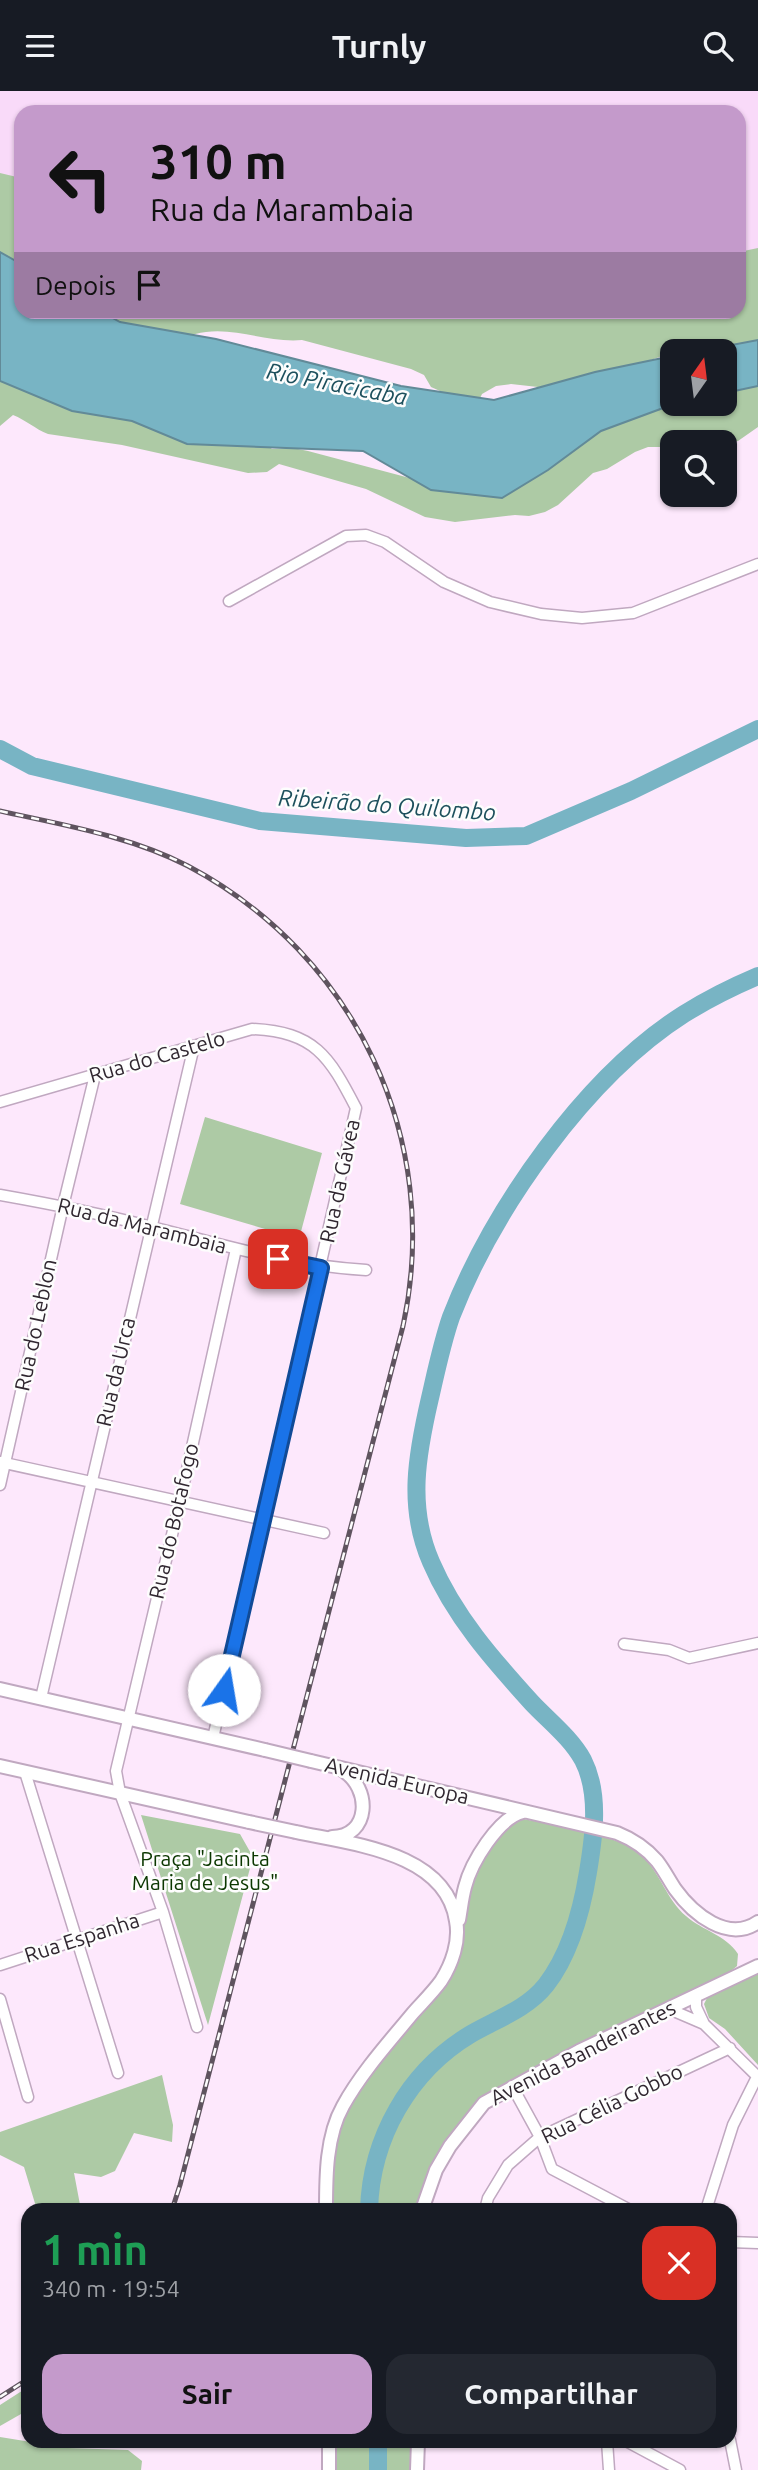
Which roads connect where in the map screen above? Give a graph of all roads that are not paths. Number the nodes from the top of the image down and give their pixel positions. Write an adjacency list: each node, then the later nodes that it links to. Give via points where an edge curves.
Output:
1 (758, 564): 2 (street, via 633,613 582,618 490,603 444,582 385,542 366,535 346,536)
2 (229, 601)
3 (313, 1045): 4 (street, Rua do Castelo, via 275,1030 252,1029); 11 (street, Rua da Gávea, via 328,1059 356,1108)
4 (194, 1046): 5 (street, Rua do Castelo); 9 (street, Rua da Urca)
5 (95, 1075): 6 (street, Rua do Castelo); 8 (street, Rua do Leblon)
6 (0, 1102)
7 (0, 1195): 8 (street, Rua da Marambaia)
8 (62, 1206): 9 (street, Rua da Marambaia); 13 (street, Rua do Leblon)
9 (150, 1227): 10 (street, Rua da Marambaia); 14 (street, Rua da Urca)
10 (236, 1249): 11 (street, Rua da Marambaia); 16 (street, Rua do Botafogo)
11 (321, 1268): 12 (street, Rua da Marambaia); 17 (street, Rua da Gávea)
12 (366, 1271)
13 (3, 1463): 14 (street); 15 (street, Rua do Leblon)
14 (90, 1482): 16 (street); 22 (street, Rua da Urca)
15 (0, 1485)
16 (180, 1501): 17 (street); 23 (street, Rua do Botafogo)
17 (263, 1520): 18 (street); 24 (street, Rua da Gávea)
18 (324, 1533)
19 (758, 1643): 20 (street, via 689,1658 669,1650)
20 (624, 1644)
21 (0, 1689): 22 (main road, Avenida Europa)
22 (41, 1698): 23 (main road, Avenida Europa)
23 (127, 1719): 24 (main road, Avenida Europa); 28 (street, Rua do Botafogo, via 116,1771)
24 (213, 1738): 26 (main road, Avenida Europa, bridge)
25 (0, 1766): 27 (main road)
26 (338, 1767): 29 (main road, Avenida Europa); 30 (main road, via 352,1776 362,1792 361,1816 345,1835)
27 (25, 1772): 28 (main road); 34 (street)
28 (120, 1793): 30 (main road, bridge); 31 (street, Rua do Botafogo)
29 (524, 1812): 32 (main road, Avenida Europa, via 628,1838 648,1853 707,1920 738,1930); 33 (main road, via 502,1825 474,1865)
30 (314, 1836): 33 (main road, via 417,1865 435,1878 449,1897)
31 (163, 1912): 34 (street, Rua Espanha); 41 (street, Rua do Botafogo)
32 (758, 1922)
33 (458, 1929): 48 (main road, via 454,1955 441,1981 342,2108 331,2141)
34 (79, 1940): 35 (street, Rua Espanha); 43 (street)
35 (0, 1965)
36 (758, 1966): 37 (main road, Avenida Bandeirantes)
37 (696, 1995): 39 (main road, Avenida Bandeirantes); 40 (street)
38 (0, 1999): 46 (street)
39 (669, 2009): 40 (street); 45 (main road, Avenida Bandeirantes)
40 (704, 2024): 42 (street)
41 (197, 2027)
42 (730, 2048): 44 (street); 47 (street, Rua Célia Gobbo)
43 (118, 2073)
44 (758, 2077): 52 (street, via 733,2125)
45 (512, 2086): 47 (street); 49 (main road, Avenida Bandeirantes, via 484,2103 467,2121 436,2170)
46 (28, 2097)
47 (540, 2137): 50 (street, Rua Célia Gobbo, via 508,2165); 51 (street, via 552,2169)
48 (327, 2203)
49 (424, 2203)
50 (487, 2203)
51 (617, 2203)
52 (708, 2203)
53 (737, 2242): 54 (street)
54 (758, 2243)
55 (329, 2448): 60 (main road)
56 (418, 2448): 61 (main road)
57 (607, 2448): 62 (street)
58 (639, 2448): 63 (street)
59 (732, 2448): 64 (street)
60 (329, 2470)
61 (417, 2470)
62 (609, 2470)
63 (680, 2470)
64 (736, 2470)

